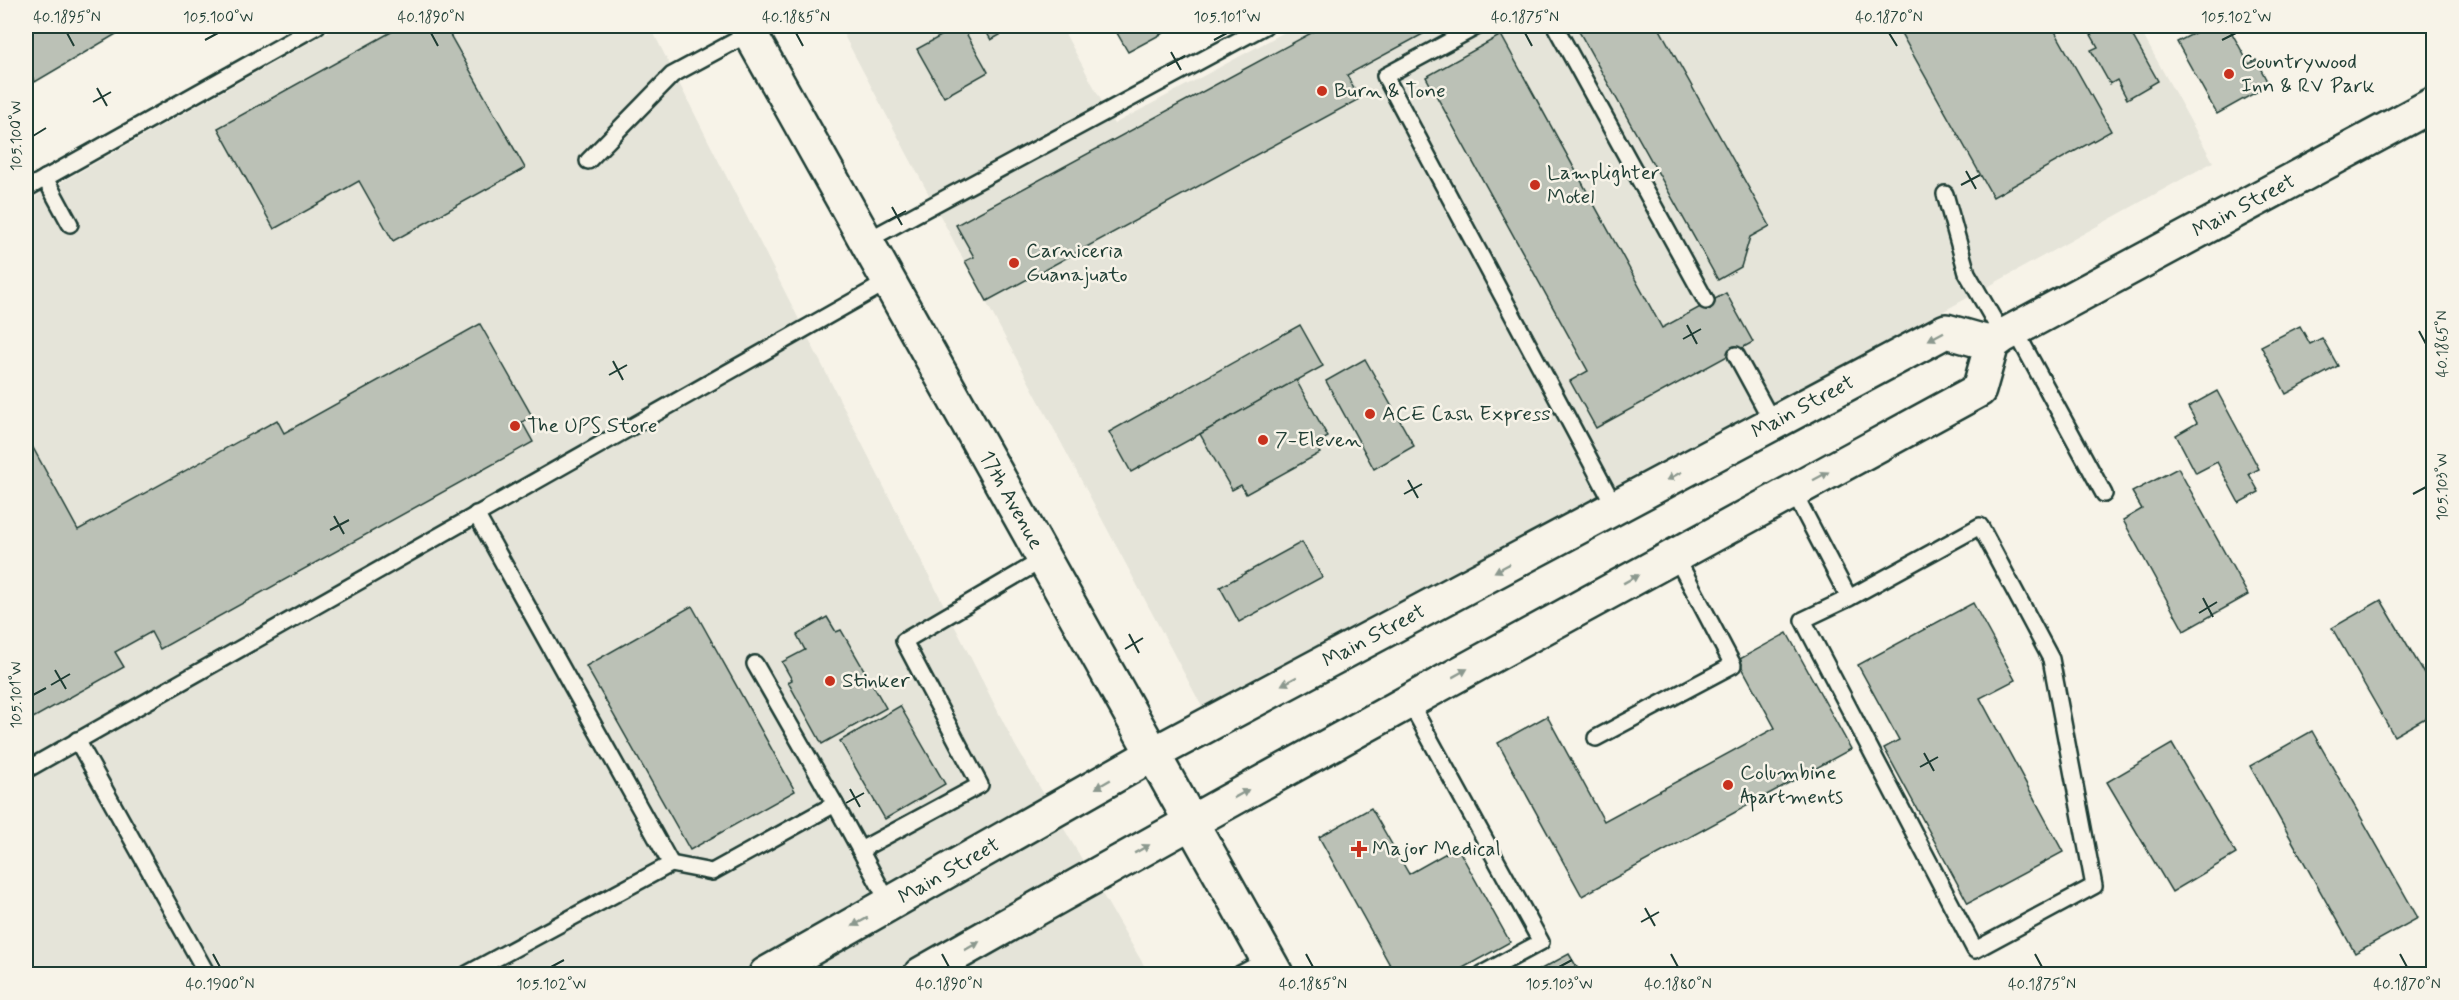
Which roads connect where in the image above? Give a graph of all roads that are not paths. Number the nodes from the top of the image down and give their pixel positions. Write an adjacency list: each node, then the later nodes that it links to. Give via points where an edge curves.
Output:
1 (317, 26): 8 (lane)
2 (1265, 26): 12 (lane)
3 (1478, 26): 20 (lane, via 1385,76)
4 (1555, 26): 14 (lane)
5 (748, 29): 7 (lane, via 672,75); 12 (main road, 17th Avenue)
6 (2433, 104): 15 (main road, Main Street)
7 (588, 161)
8 (45, 178): 9 (lane); 11 (lane)
9 (26, 189)
10 (1945, 195): 15 (lane, via 1967,273)
11 (70, 224)
12 (866, 241): 13 (main road, 17th Avenue)
13 (889, 281): 21 (lane); 23 (main road, 17th Avenue)
14 (1706, 301)
15 (2003, 337): 17 (main road, Main Street, one-way to 17, via 1946,331); 18 (main road, one-way to 15, via 1979,390); 19 (lane)
16 (1736, 355): 17 (lane)
17 (1773, 423): 20 (main road, Main Street, one-way to 20)
18 (1793, 492): 22 (main road); 24 (lane)
19 (2104, 494)
20 (1616, 507): 29 (main road, Main Street, one-way to 29)
21 (476, 514): 28 (lane); 34 (lane)
22 (1675, 555): 26 (main road, one-way to 22); 27 (lane, via 1733,665)
23 (1044, 559): 29 (main road, 17th Avenue); 33 (lane, via 904,640 981,785)
24 (1849, 598): 24 (lane, via 1980,526 2051,659 2094,886 1975,950 1803,620)
25 (755, 663): 31 (lane)
26 (1409, 701): 32 (main road, one-way to 26); 41 (lane, via 1541,942)
27 (1596, 738)
28 (77, 740): 30 (lane); 37 (lane)
29 (1153, 754): 32 (main road, 17th Avenue); 35 (main road, Main Street, one-way to 35)
30 (26, 770)
31 (834, 804): 33 (lane); 34 (lane, via 712,872)
32 (1190, 822): 36 (main road, 17th Avenue); 40 (main road, one-way to 32)
33 (860, 850): 35 (lane)
34 (671, 864): 38 (lane)
35 (890, 905): 39 (main road, Main Street, one-way to 39)
36 (1261, 969)
37 (207, 975)
38 (467, 975)
39 (766, 975)
40 (921, 975)
41 (1482, 975)

